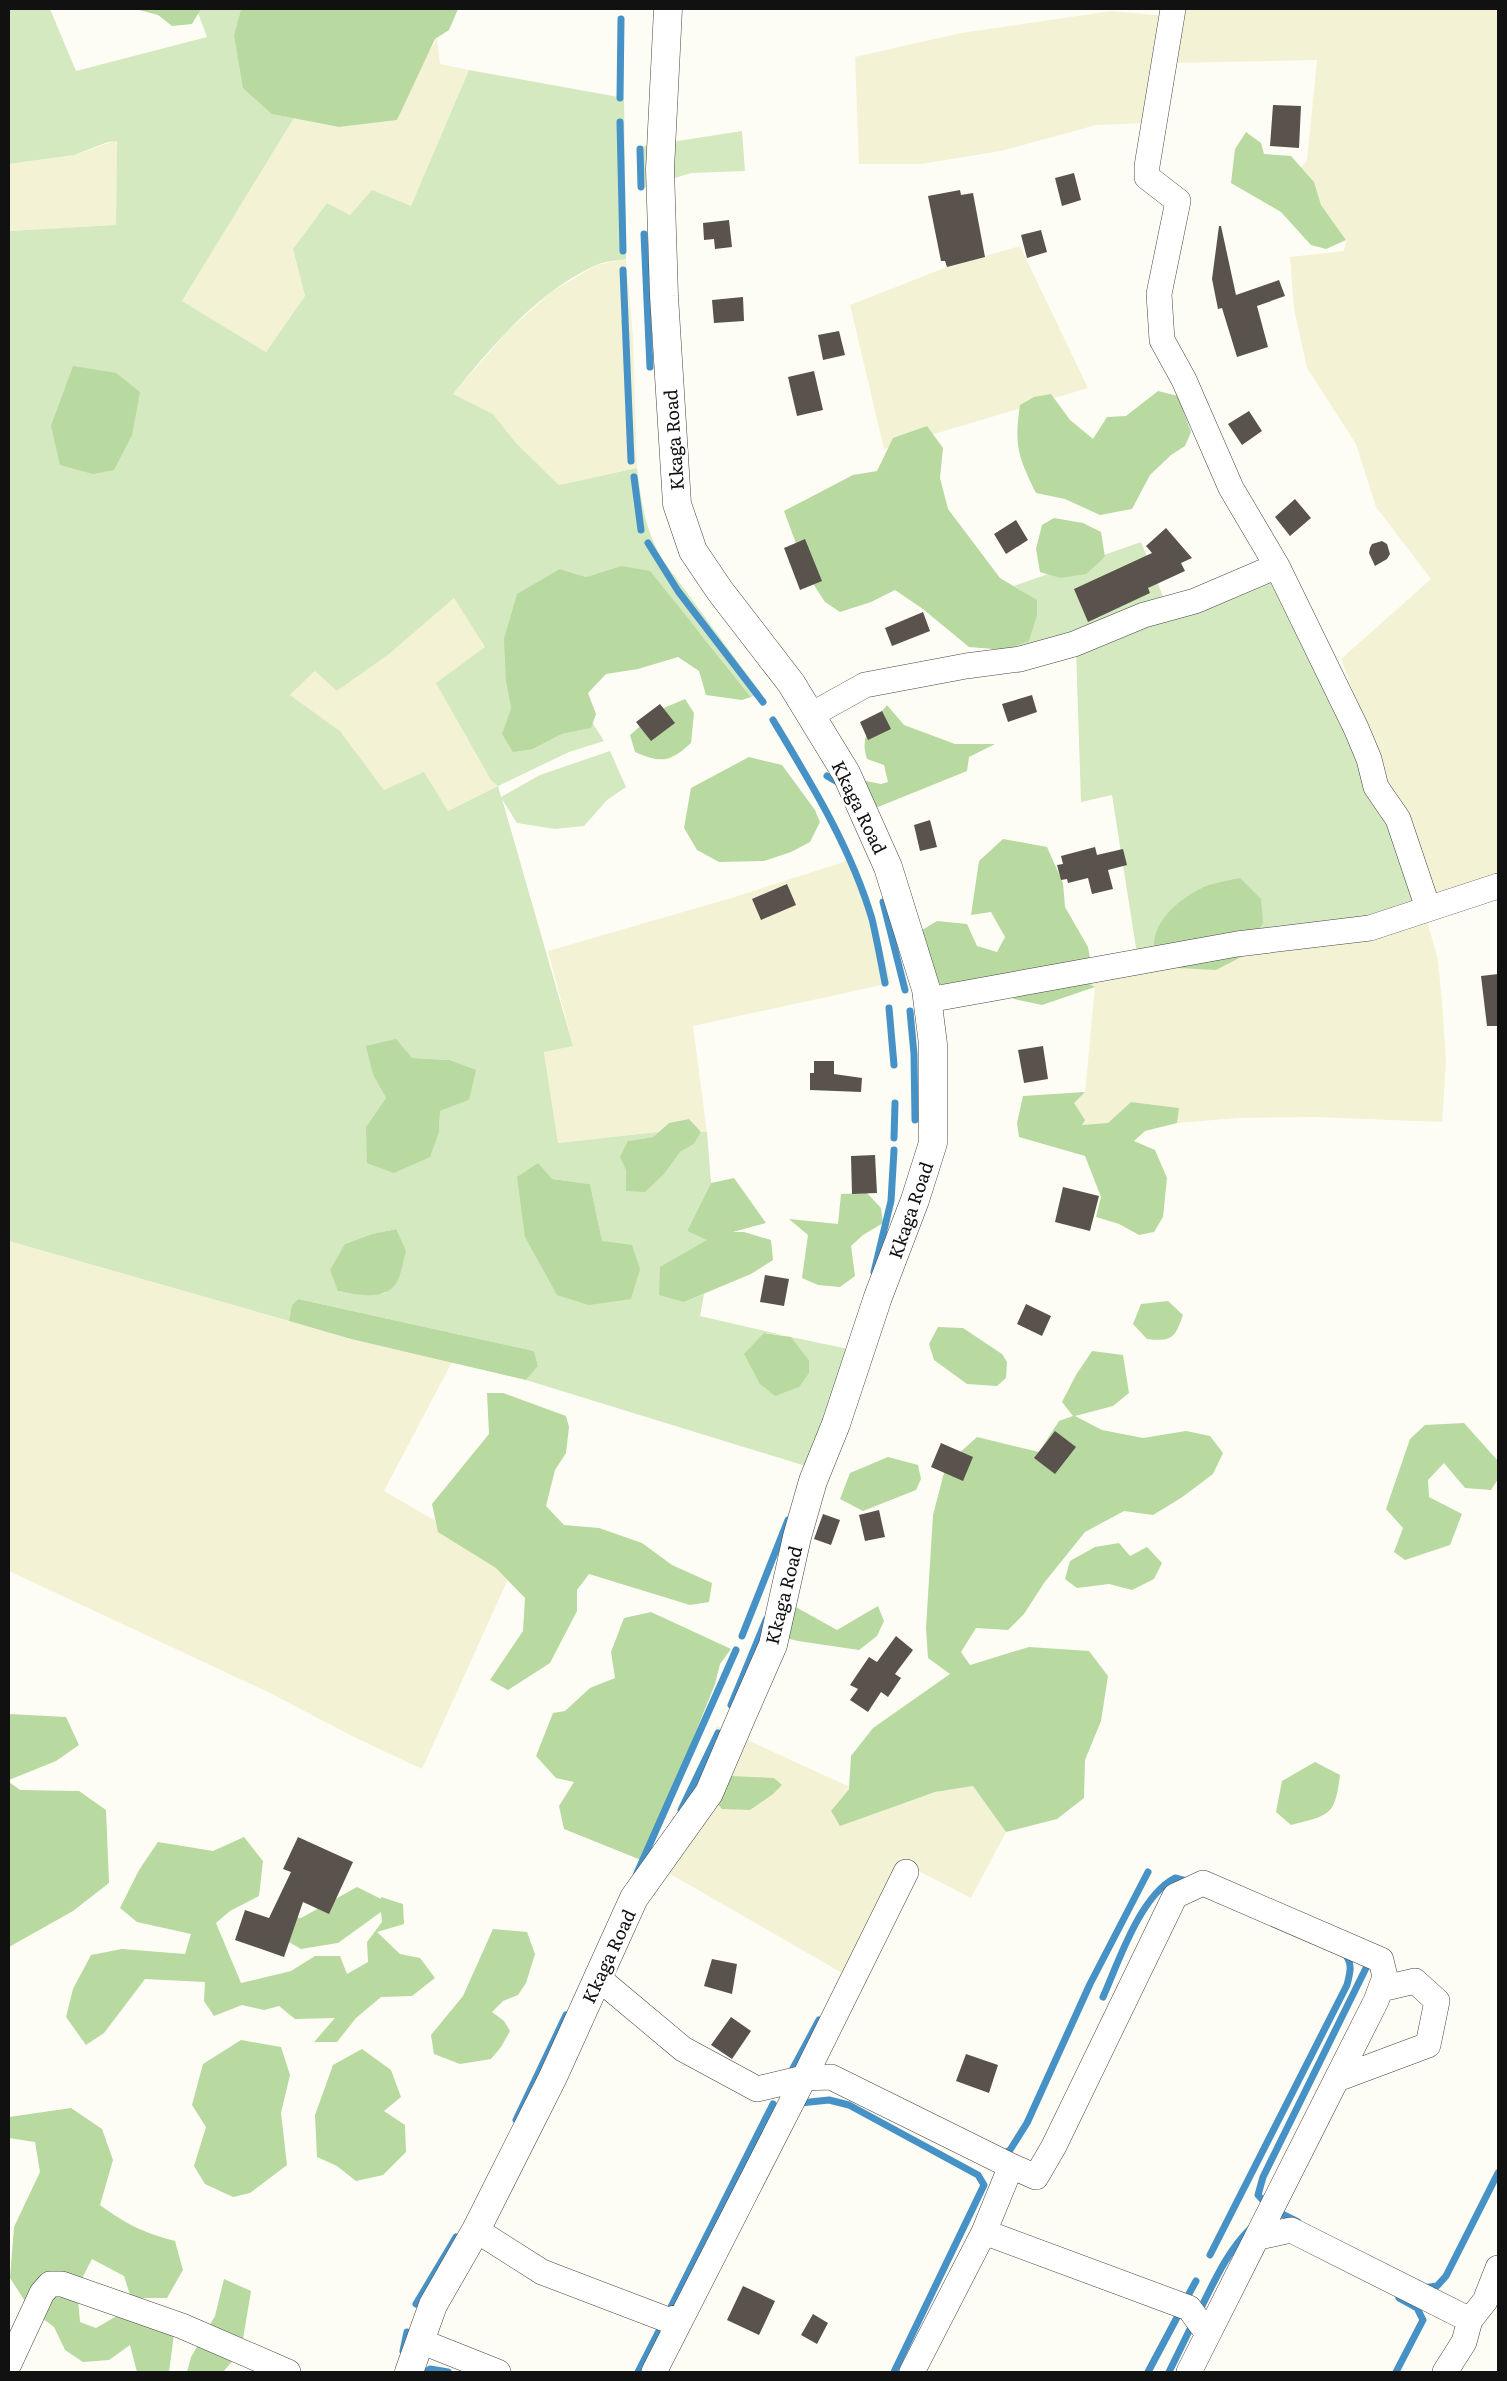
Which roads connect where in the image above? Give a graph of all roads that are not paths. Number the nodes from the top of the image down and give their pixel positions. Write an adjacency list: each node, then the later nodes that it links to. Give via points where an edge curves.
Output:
1 (668, 9): 4 (street, Kkaga Road, via 660,169 677,504 694,551)
2 (1173, 9): 3 (street, via 1147,166 1147,177 1178,201 1159,294 1162,340 1184,380 1231,488)
3 (1277, 566): 4 (street, via 1195,601 1144,615 1074,644 1020,660 966,666 865,685); 6 (street, via 1356,728 1376,787 1398,819)
4 (811, 715): 7 (street, Kkaga Road, via 846,773 888,867 921,970)
5 (1498, 886): 6 (street)
6 (1428, 908): 7 (street, via 1370,928 1189,952 939,998)
7 (928, 1004): 9 (street, Kkaga Road, via 934,1062 933,1143 836,1424 813,1481 773,1645 709,1793 634,1898)
8 (906, 1872): 11 (street)
9 (598, 1977): 11 (street, via 683,2048 757,2089); 15 (street, Kkaga Road, via 553,2078)
10 (1381, 1989): 12 (street); 12 (street, via 1415,1981 1437,2001 1428,2045); 13 (street, via 1385,1977 1381,1960 1203,1882 1175,1896 1036,2177)
11 (804, 2078): 13 (street, via 831,2077); 20 (street)
12 (1337, 2079): 14 (street)
13 (1010, 2166): 17 (street)
14 (1276, 2200): 16 (street); 18 (street)
15 (476, 2230): 20 (street, via 542,2272 668,2320); 23 (street, Kkaga Road, via 434,2305)
16 (1291, 2230): 18 (street); 21 (street)
17 (984, 2232): 22 (street, via 1189,2308); 29 (street)
18 (1259, 2237): 22 (street)
19 (1498, 2268): 21 (street, via 1485,2301)
20 (682, 2316): 28 (street)
21 (1470, 2320): 31 (street, via 1464,2342)
22 (1208, 2334): 30 (street)
23 (420, 2341): 26 (street, Kkaga Road); 27 (street)
24 (9, 2364): 25 (street, via 42,2293 50,2284 62,2284 182,2326)
25 (288, 2372)
26 (408, 2372)
27 (498, 2372)
28 (654, 2372)
29 (912, 2372)
30 (1189, 2372)
31 (1445, 2372)

